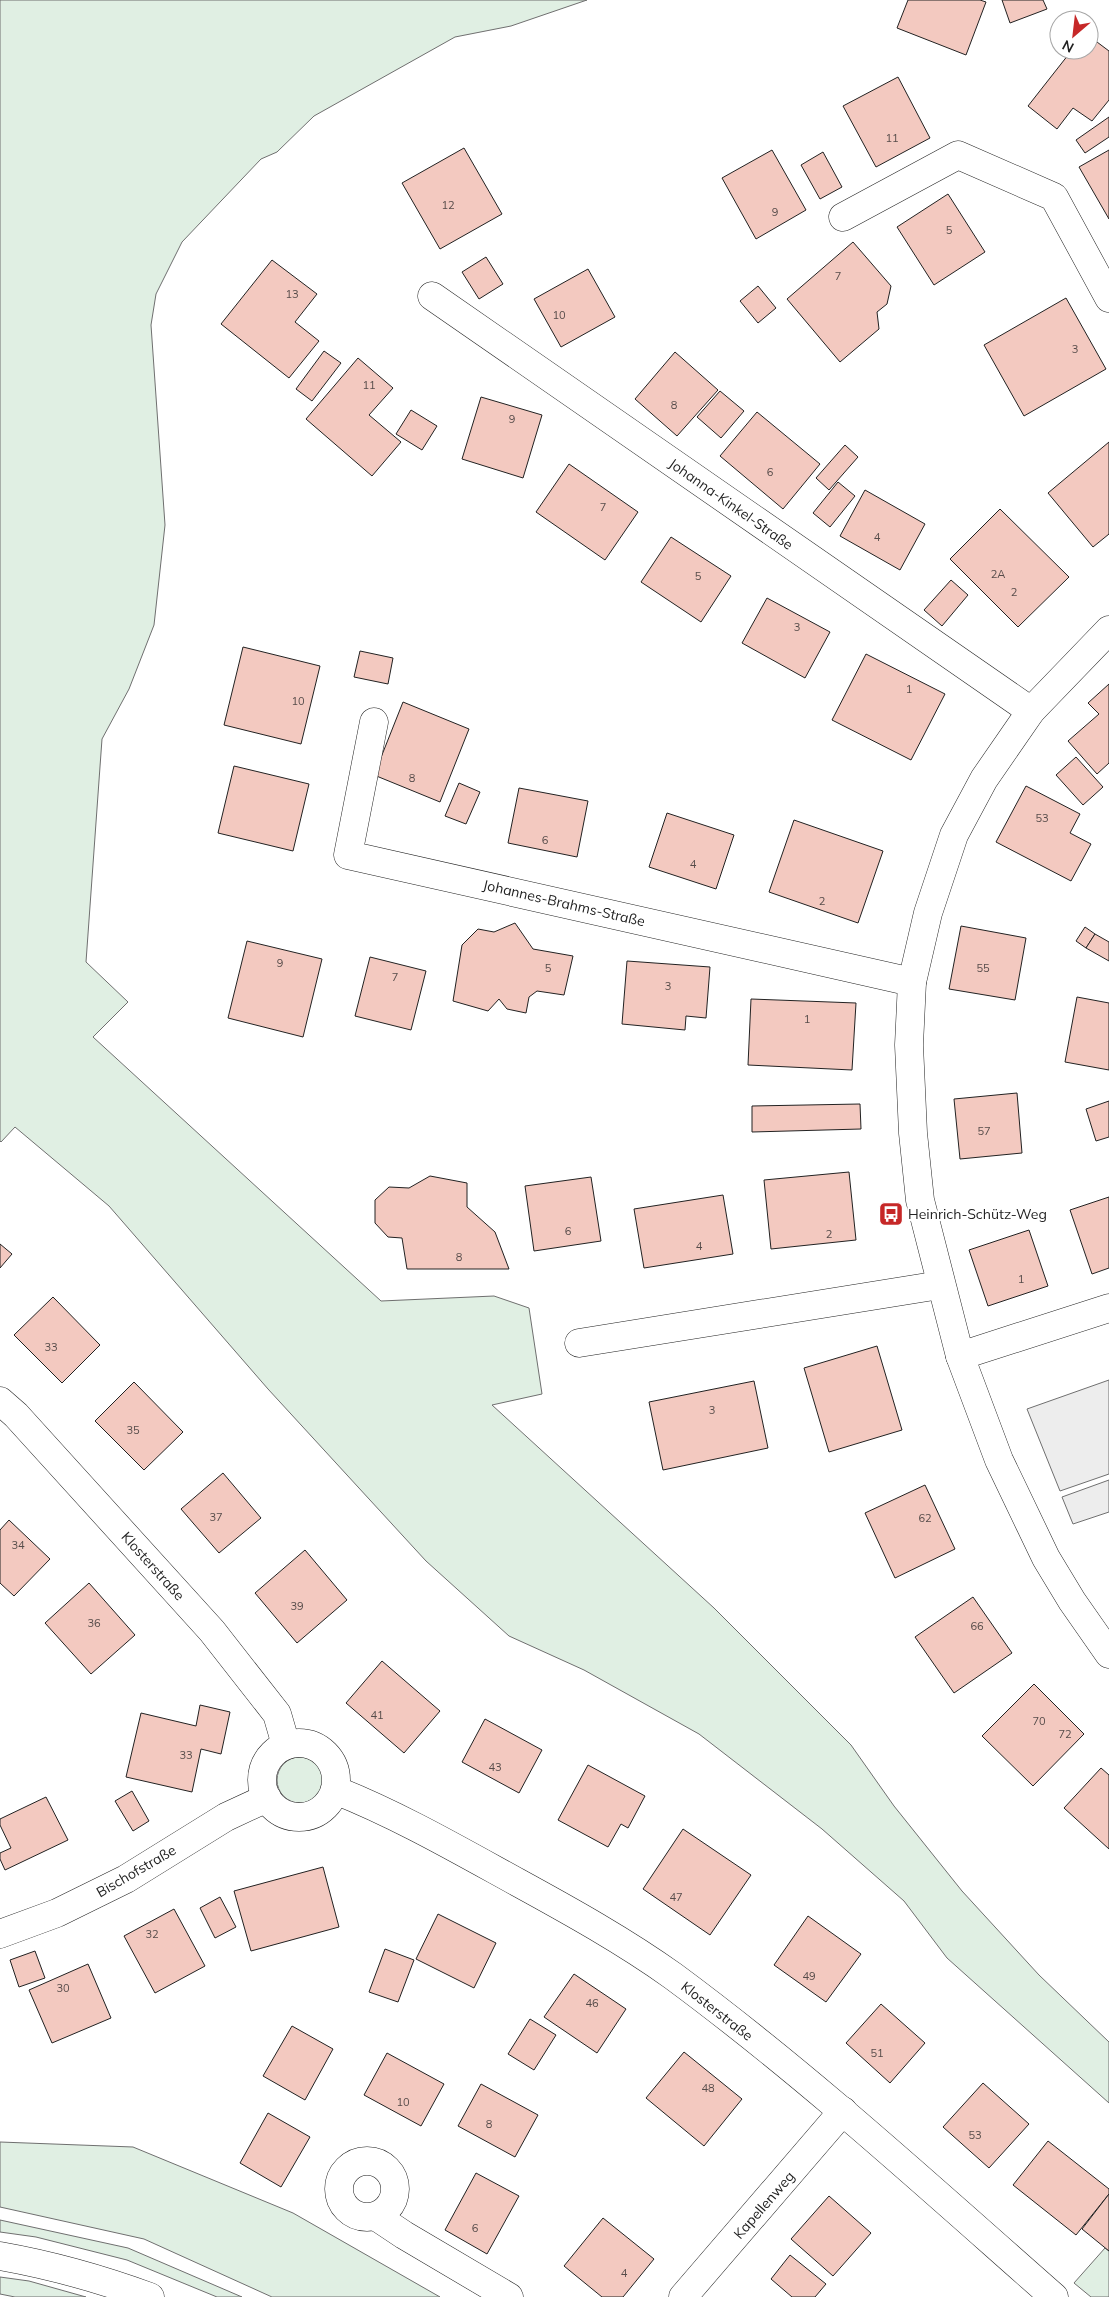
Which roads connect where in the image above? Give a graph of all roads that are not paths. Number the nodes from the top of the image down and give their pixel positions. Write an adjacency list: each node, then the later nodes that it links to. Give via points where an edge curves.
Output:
1 (843, 217): 3 (street, via 958,155 1054,197)
2 (432, 296): 5 (street, Johanna-Kinkel-Straße)
3 (1109, 298)
4 (1109, 630): 5 (street)
5 (1031, 711): 7 (street, via 984,779 954,835 928,913)
6 (374, 722): 7 (street, Johannes-Brahms-Straße, via 348,854)
7 (912, 982): 8 (street, via 909,1045 913,1133 920,1200)
8 (940, 1285): 10 (street); 11 (street)
9 (1109, 1308): 11 (street)
10 (579, 1343)
11 (960, 1356): 13 (street, via 999,1460 1046,1558)
12 (0, 1401): 14 (street, Klosterstraße, via 212,1631 277,1714)
13 (1109, 1654)
14 (286, 1745): 15 (street, via 302,1743 325,1754 336,1777); 16 (street, via 275,1752 263,1773 262,1786)
15 (335, 1790): 16 (street, via 322,1809 298,1817 274,1808); 18 (street, Klosterstraße, via 377,1807 583,1919 672,1975)
16 (267, 1798): 17 (street, Bischofstraße, via 226,1817 126,1879 58,1913)
17 (0, 1934)
18 (843, 2112): 23 (street, Kapellenweg); 24 (street, Klosterstraße)
19 (377, 2216): 22 (street)
20 (0, 2256): 21 (street, via 91,2277)
21 (150, 2297)
22 (509, 2297)
23 (683, 2297)
24 (1054, 2297)

